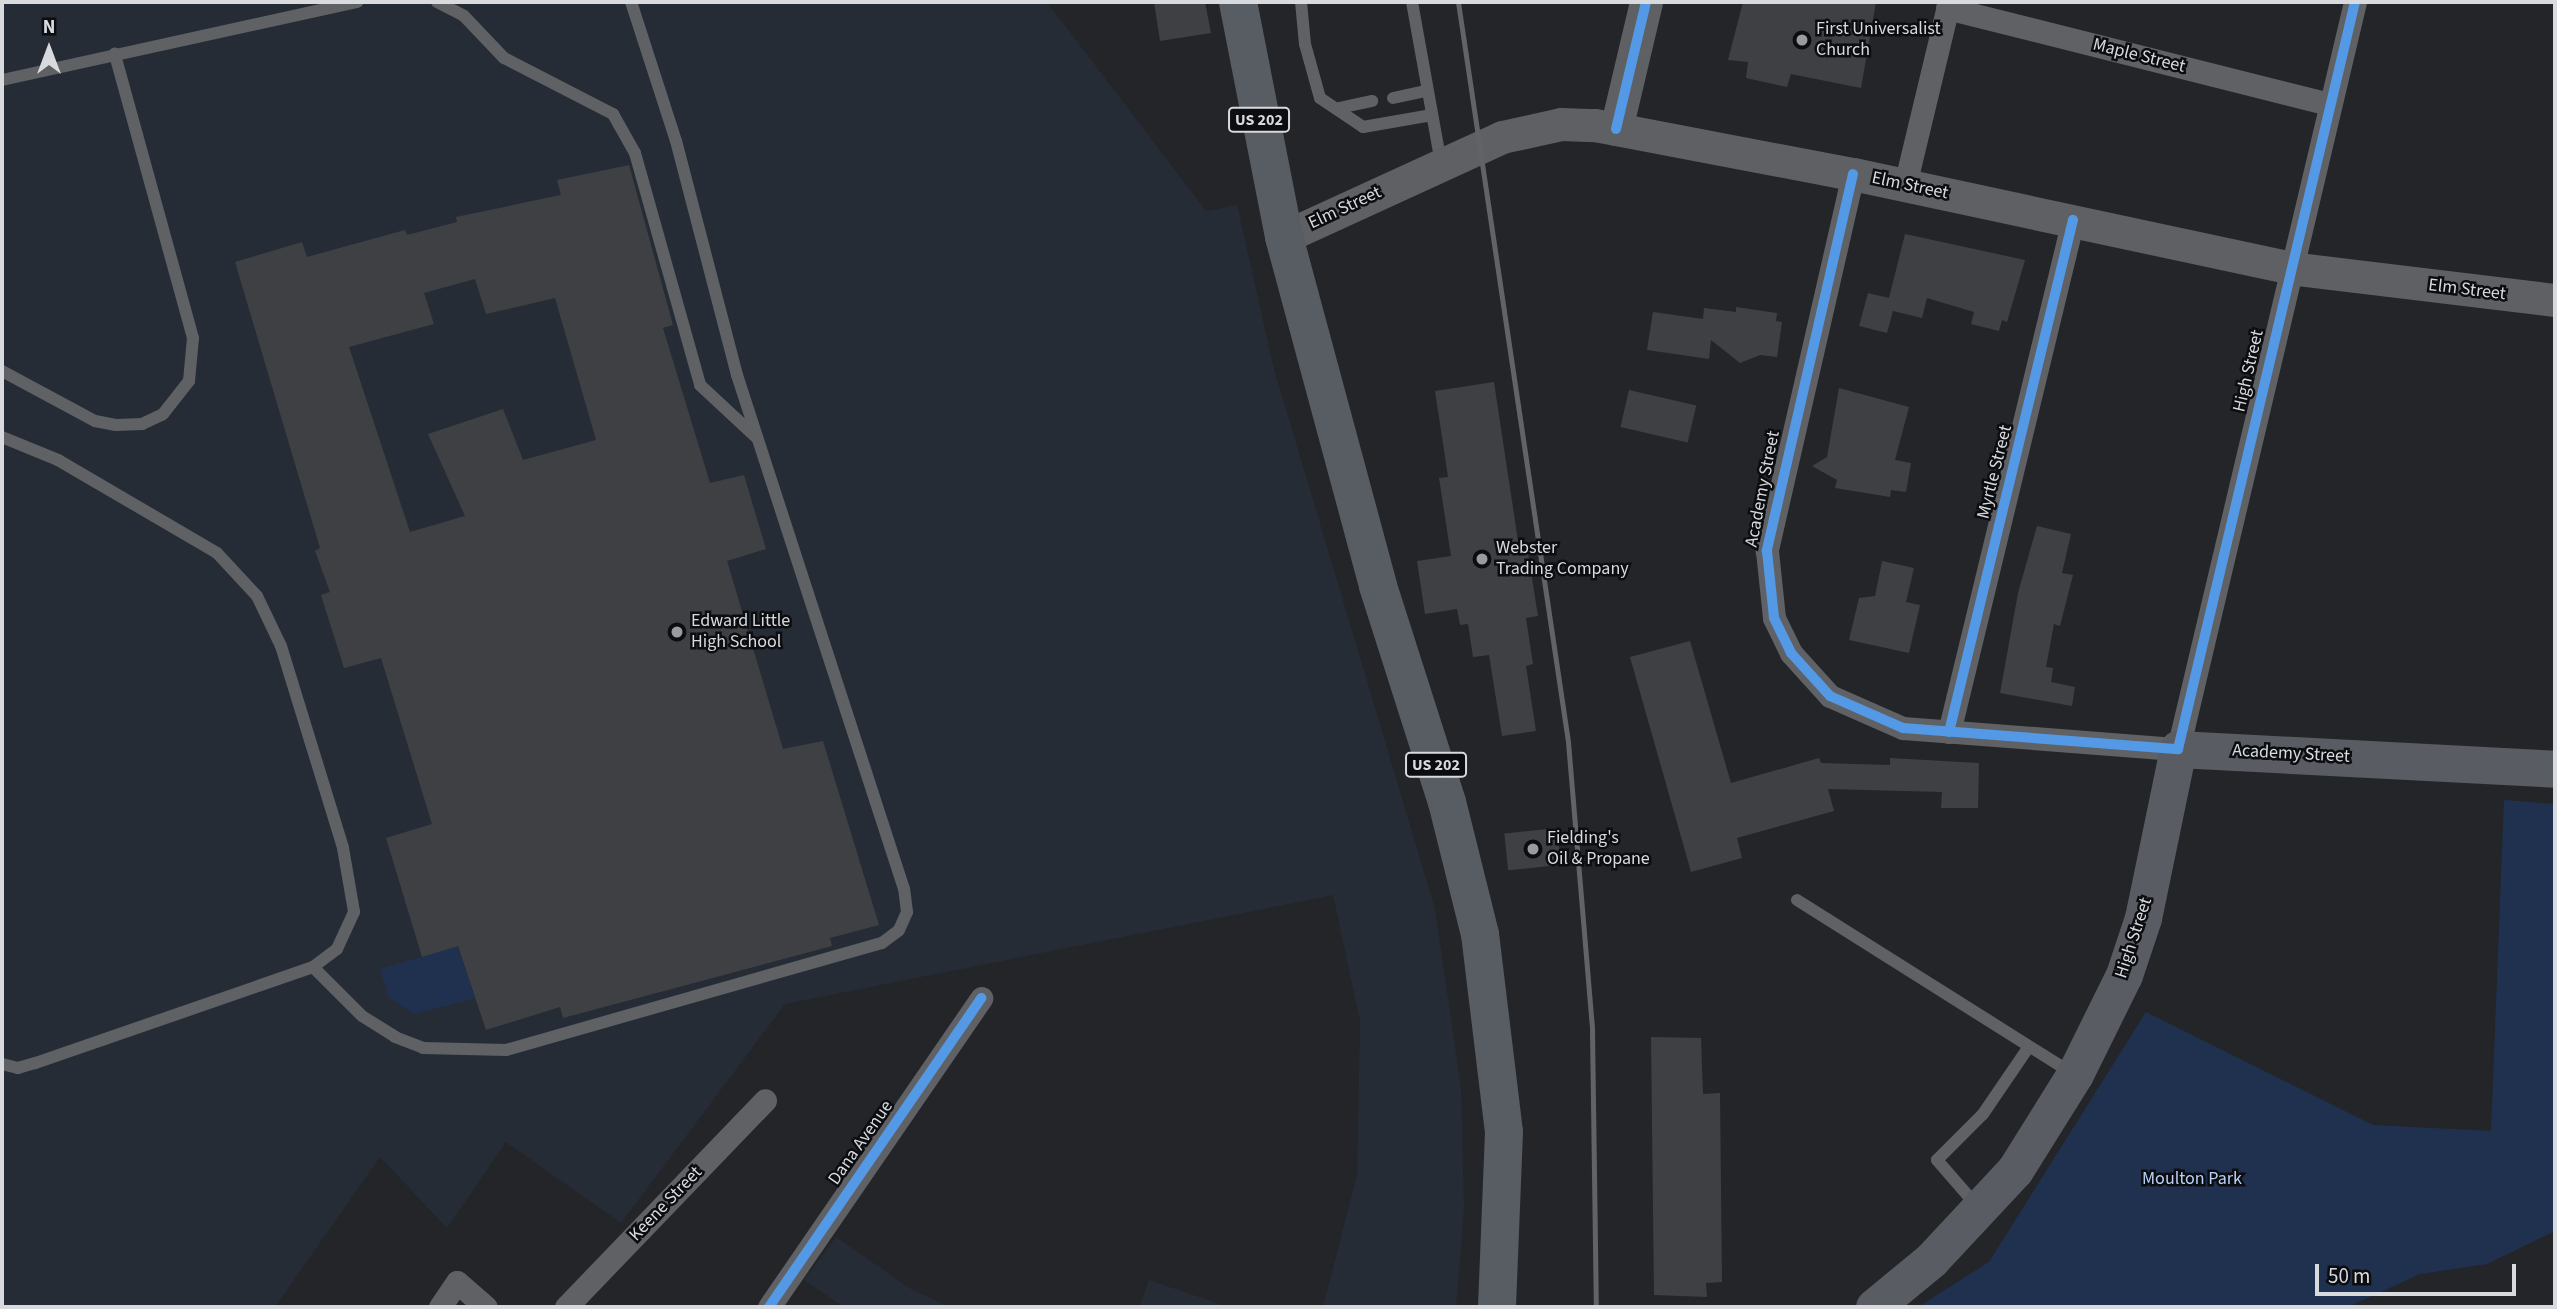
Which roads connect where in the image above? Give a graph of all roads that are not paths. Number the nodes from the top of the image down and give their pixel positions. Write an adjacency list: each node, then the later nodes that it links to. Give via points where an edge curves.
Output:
1 (358, 2): 10 (lane)
2 (438, 2): 28 (lane, via 464,16 504,58 613,114 635,153 700,385)
3 (631, 2): 28 (lane, via 676,141)
4 (1238, 2): 23 (highway, US 202)
5 (1301, 2): 16 (lane, via 1305,44 1320,98)
6 (1412, 2): 12 (lane)
7 (1646, 2): 18 (main road)
8 (2355, 2): 15 (street, High Street)
9 (1948, 5): 15 (street, Maple Street); 21 (street)
10 (116, 54): 11 (lane); 26 (lane, via 193,338 189,382 163,414 142,424 116,425 95,421)
11 (2, 80)
12 (1427, 92): 13 (lane); 17 (lane)
13 (1393, 98)
14 (1372, 101): 16 (lane)
15 (2330, 104): 24 (street, High Street)
16 (1339, 108): 17 (lane, via 1363,127)
17 (1432, 115): 19 (lane)
18 (1616, 129): 19 (main road, Elm Street, via 1561,124 1532,128); 20 (main road, Elm Street)
19 (1441, 163): 23 (main road, Elm Street)
20 (1853, 174): 21 (main road, Elm Street); 29 (street, Academy Street, via 1768,551 1774,618 1791,653 1830,696 1884,723)
21 (1905, 185): 22 (main road, Elm Street)
22 (2073, 220): 24 (main road, Elm Street); 29 (street, Myrtle Street)
23 (1284, 237): 44 (highway, US 202, via 1378,586 1447,802 1480,933 1504,1132)
24 (2290, 268): 25 (main road, Elm Street); 30 (street, High Street)
25 (2555, 300)
26 (2, 371)
27 (2, 437): 33 (lane, via 67,464 217,553 241,575 269,616 352,884 349,930 337,949)
28 (758, 438): 33 (lane, via 904,889 907,912 899,930 882,943 506,1050 423,1048 395,1037 362,1016)
29 (1949, 732): 30 (street, Academy Street)
30 (2178, 749): 31 (main road, Academy Street); 37 (main road, High Street, via 2143,918 2124,975)
31 (2555, 769)
32 (1797, 900): 35 (lane)
33 (313, 967): 36 (lane, via 35,1063)
34 (981, 998): 43 (street, Dana Avenue)
35 (2028, 1048): 37 (lane); 39 (lane, via 1983,1114 1937,1160)
36 (2, 1064)
37 (2076, 1074): 39 (main road, High Street, via 2015,1170)
38 (765, 1100): 42 (street, Keene Street)
39 (1980, 1209): 45 (main road, High Street)
40 (440, 1307): 41 (street, via 457,1282)
41 (486, 1307)
42 (566, 1307)
43 (769, 1307)
44 (1497, 1307)
45 (1875, 1307)

